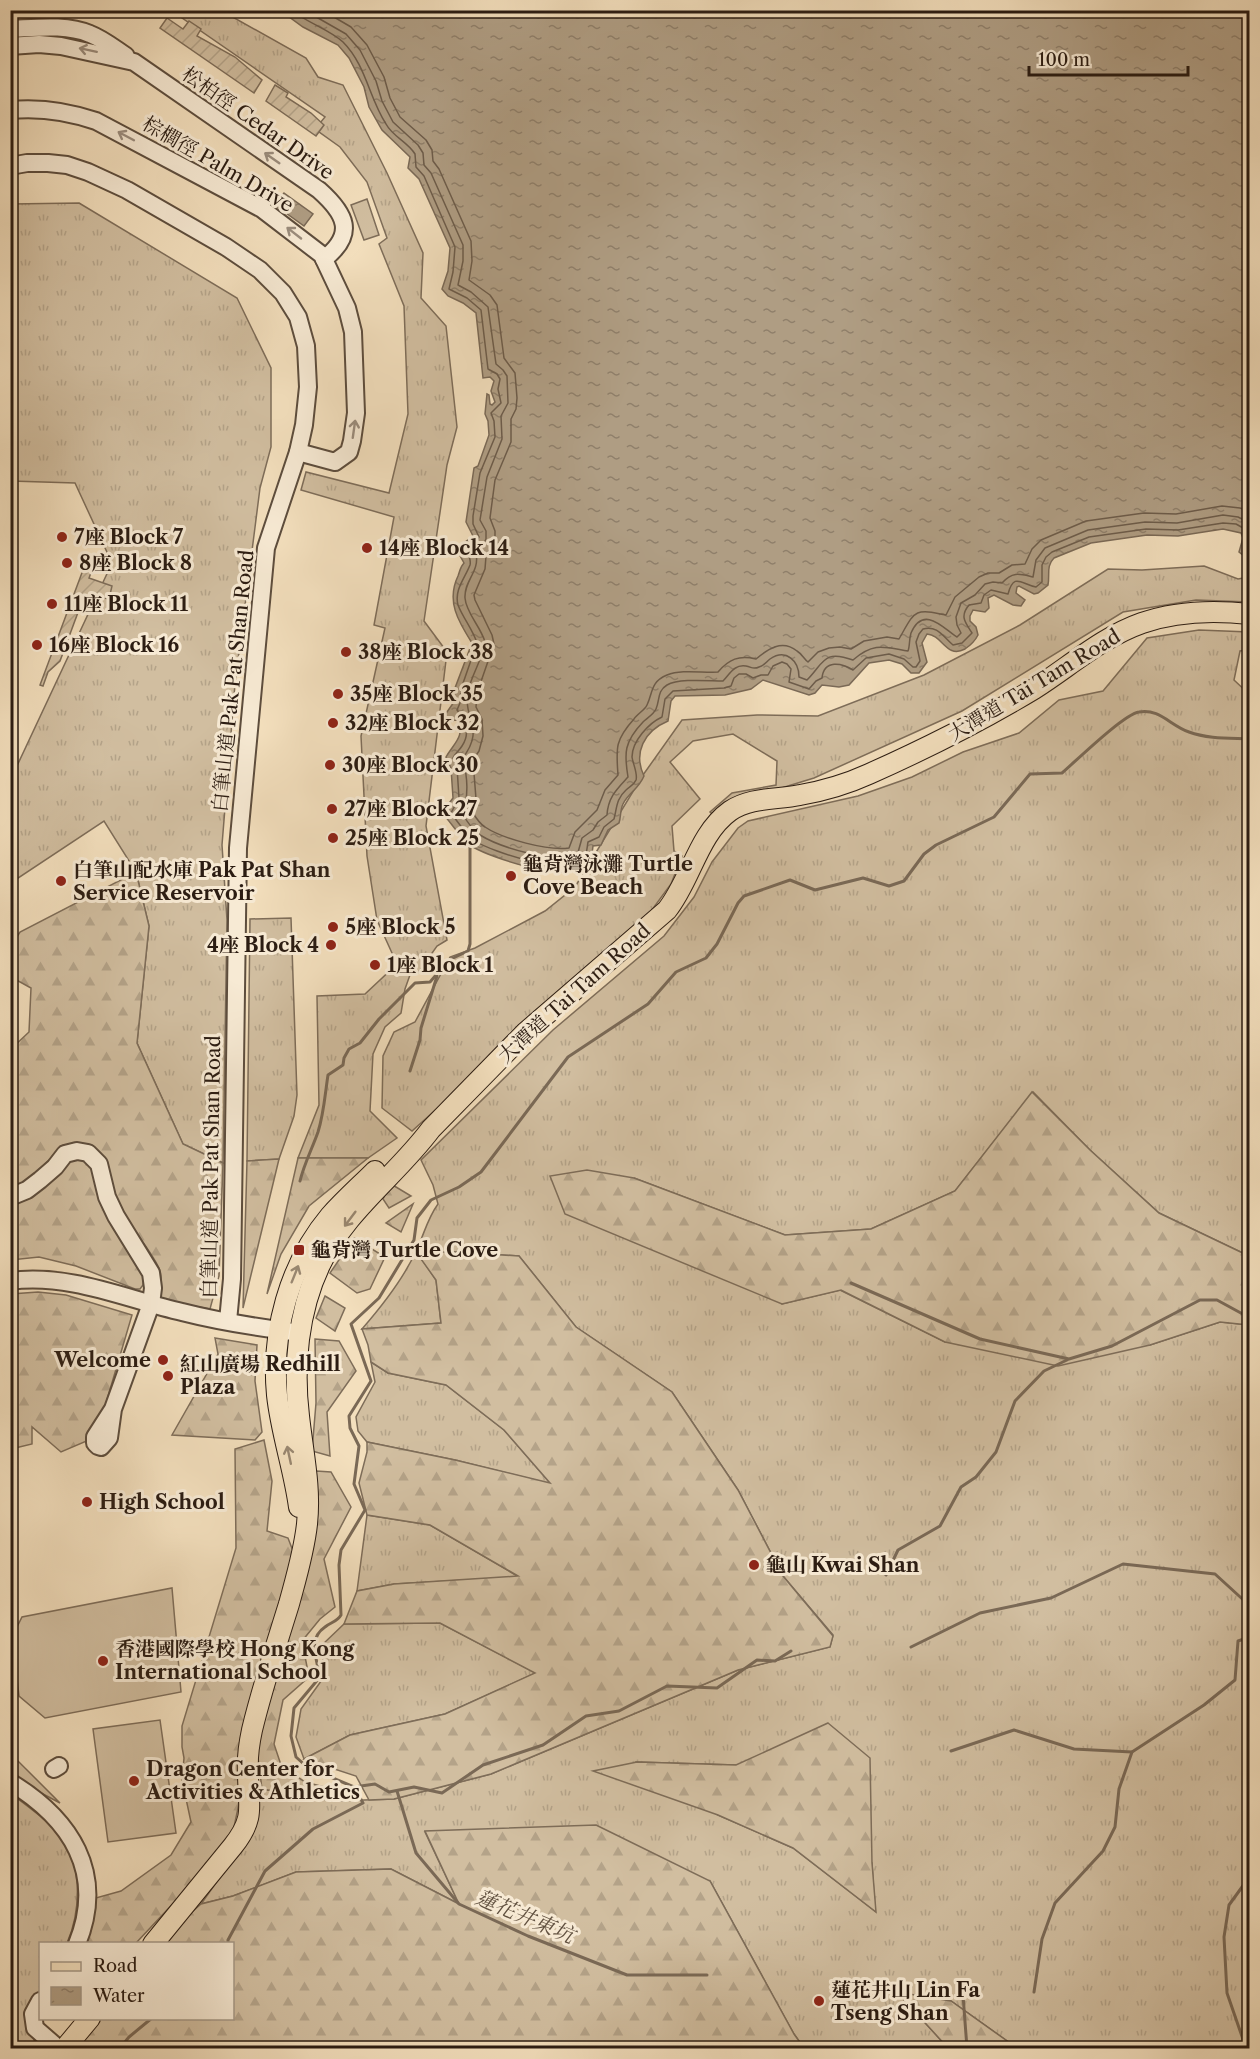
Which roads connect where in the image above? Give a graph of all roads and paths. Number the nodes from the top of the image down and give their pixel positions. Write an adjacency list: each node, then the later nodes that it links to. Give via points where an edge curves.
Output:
1 (10, 29): 3 (street, 松柏徑 Cedar Drive, via 82,31)
2 (10, 46): 3 (street, 松柏徑 Cedar Drive, one-way to 2, via 61,46)
3 (134, 62): 6 (street, 松柏徑 Cedar Drive, one-way to 3, via 338,247 344,232 339,212 331,201)
4 (10, 110): 6 (street, 棕櫚徑 Palm Drive, one-way to 4, via 262,209 96,121 50,109)
5 (10, 166): 7 (street, 白筆山道 Pak Pat Shan Road, via 58,163 101,177 226,247 268,277 293,309 306,346 308,398)
6 (324, 259): 7 (street, 棕櫚徑 Palm Drive, one-way to 6, via 334,462 341,459 349,452 355,422 353,332 347,308)
7 (298, 452): 13 (street, 白筆山道 Pak Pat Shan Road, via 266,548 238,848 232,1279)
8 (1250, 614): 9 (main road, 大潭道 Tai Tam Road, via 1192,613 1133,626 977,722 869,774 816,792 750,801 732,810 715,825 676,898 662,915 526,1032)
9 (431, 1129): 14 (main road, 大潭道 Tai Tam Road, one-way to 9, via 294,1276 320,1228 381,1166); 15 (main road, 大潭道 Tai Tam Road, one-way to 15, via 353,1214 331,1245 313,1281)
10 (10, 1197): 12 (street, via 40,1180 65,1154 88,1153 99,1164 116,1216 152,1273 153,1288)
11 (10, 1281): 12 (street, 白筆山道 Pak Pat Shan Road, via 64,1281)
12 (144, 1302): 13 (street, 白筆山道 Pak Pat Shan Road); 16 (street)
13 (228, 1321): 14 (street, 白筆山道 Pak Pat Shan Road)
14 (279, 1330): 15 (street, 白筆山道 Pak Pat Shan Road); 17 (main road, 大潭道 Tai Tam Road, one-way to 14, via 299,1504 277,1394)
15 (300, 1334): 17 (main road, 大潭道 Tai Tam Road, via 298,1400 309,1492)
16 (113, 1409)
17 (303, 1554): 20 (main road, 大潭道 Tai Tam Road, via 252,1730 246,1826)
18 (10, 1782): 19 (street, via 49,1811 80,1852 88,1893)
19 (78, 1942)
20 (155, 1942)
21 (39, 2003): 23 (street, via 33,2014 35,2028)
22 (89, 2020): 24 (main road)
23 (58, 2049)
24 (65, 2049)

